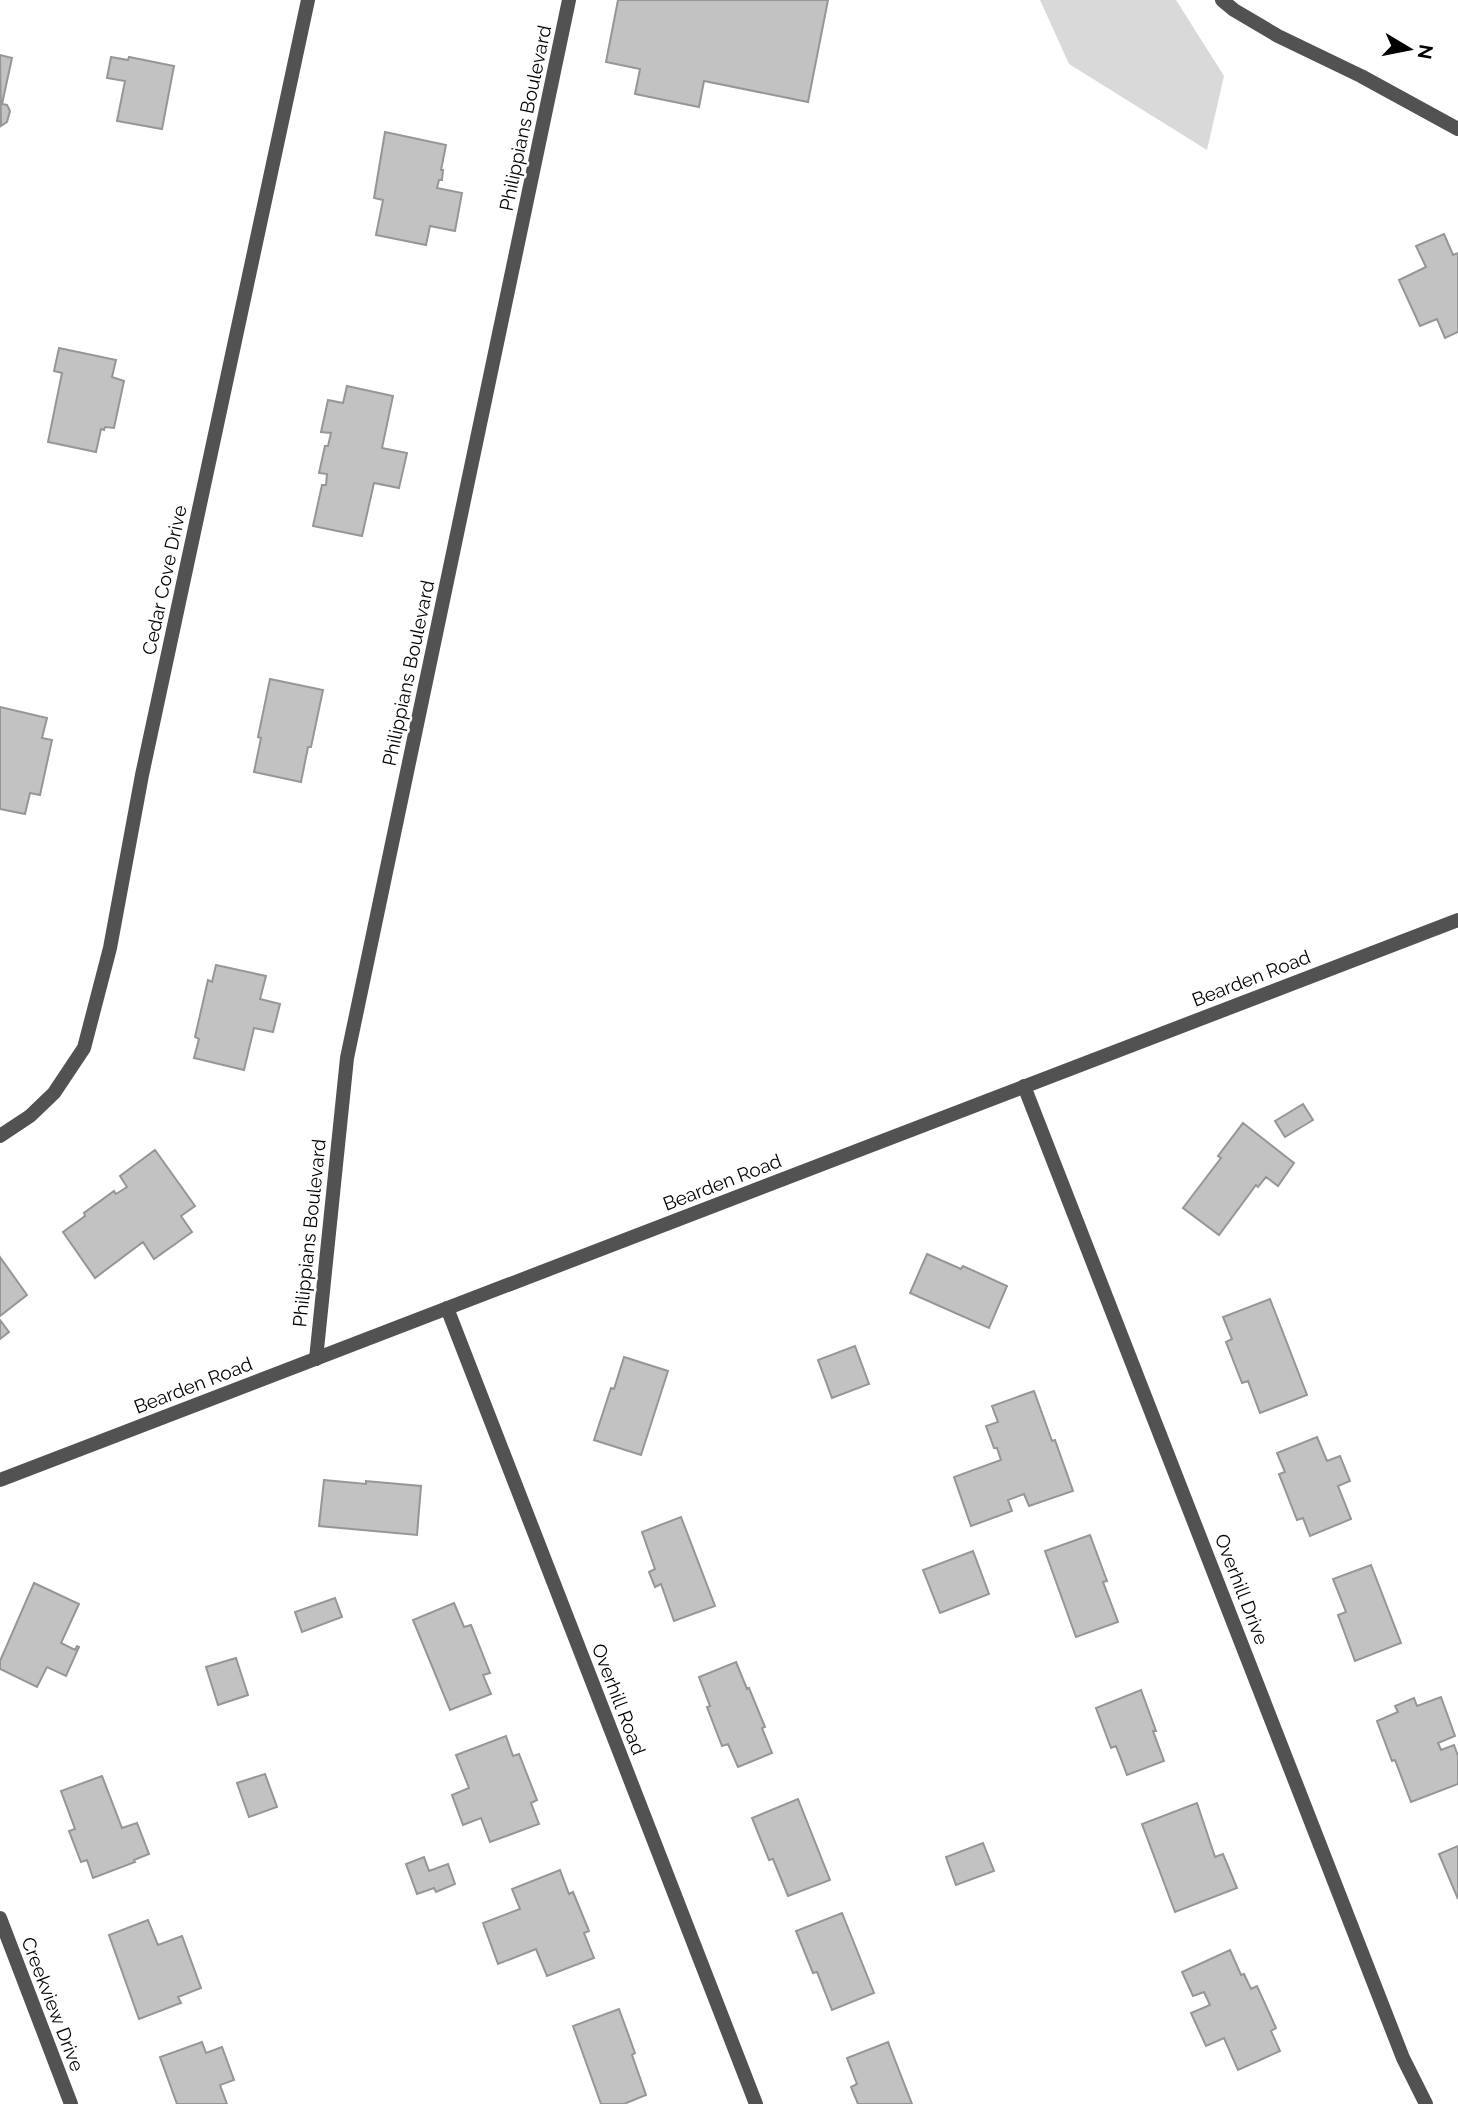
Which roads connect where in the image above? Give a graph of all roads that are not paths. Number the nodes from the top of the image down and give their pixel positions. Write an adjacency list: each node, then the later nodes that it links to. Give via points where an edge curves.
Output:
1 (308, 0): 7 (street, Cedar Cove Drive, via 142,775 110,948 84,1048 54,1093)
2 (569, 0): 9 (street, Philippians Boulevard, via 347,1058)
3 (1222, 0): 4 (street, via 1278,36)
4 (1458, 129)
5 (1458, 920): 6 (street, Bearden Road)
6 (1024, 1086): 8 (street, Bearden Road); 14 (street, Overhill Drive, via 1403,2058)
7 (0, 1136)
8 (447, 1308): 9 (street, Bearden Road); 13 (street, Overhill Road)
9 (316, 1359): 10 (street, Bearden Road)
10 (0, 1480)
11 (0, 1918): 12 (street, Creekview Drive)
12 (71, 2104)
13 (756, 2104)
14 (1426, 2104)

